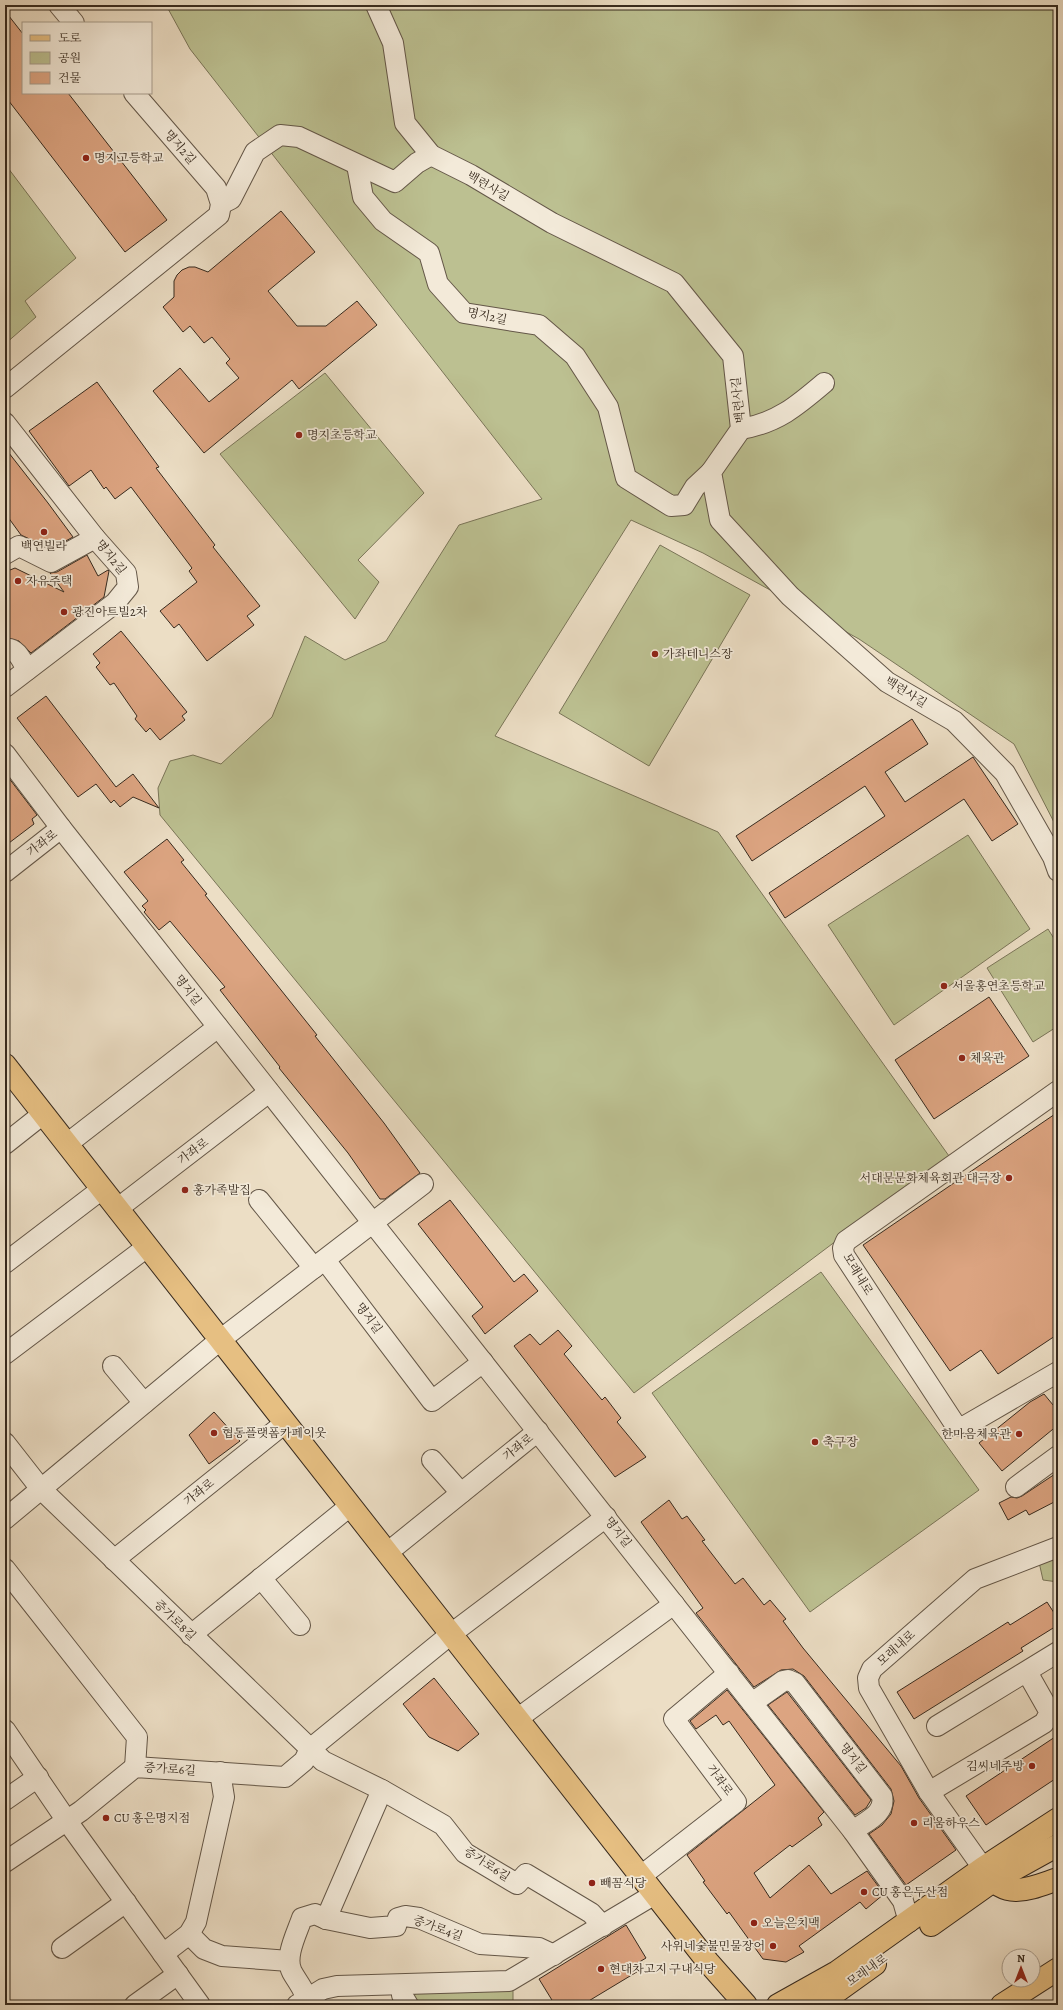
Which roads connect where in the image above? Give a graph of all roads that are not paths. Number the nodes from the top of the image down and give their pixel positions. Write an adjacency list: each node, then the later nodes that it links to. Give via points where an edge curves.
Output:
1 (58, 5): 3 (street)
2 (376, 5): 5 (street, 백련사길, via 393,43 405,123)
3 (73, 22)
4 (135, 94): 7 (street, 명지2길, via 216,188)
5 (430, 155): 6 (street, via 395,182); 11 (street, 백련사길, via 471,175 552,224 674,283 733,356)
6 (356, 165): 7 (street, via 299,136 280,135 255,152 231,199); 12 (street, 명지2길, via 363,197 383,221 429,253 438,284 464,313 538,325 575,356 608,407 626,478 671,506 684,505 695,487)
7 (221, 204): 9 (street, via 219,215)
8 (824, 383): 11 (street, via 797,406 764,425)
9 (5, 388)
10 (5, 422): 13 (street, 명지2길)
11 (741, 430): 12 (street, 백련사길)
12 (711, 472): 21 (street, 백련사길, via 720,520 790,596 887,682 954,721 1005,773 1053,857)
13 (95, 538): 14 (street, via 51,562 19,546); 16 (street, 명지2길, via 126,573 129,582 127,590 115,603)
14 (5, 554)
15 (5, 649): 16 (street, via 11,648 16,651)
16 (27, 670): 17 (street, 명지2길)
17 (5, 688)
18 (5, 754): 19 (street, 명지길)
19 (61, 828): 20 (street, 가좌로); 22 (street, 명지길)
20 (5, 872)
21 (1058, 872)
22 (218, 1027): 25 (street, 명지길); 28 (street)
23 (5, 1065): 26 (main road)
24 (1058, 1091): 41 (street, 모래내로, via 846,1241 843,1248 844,1255 956,1426 965,1426)
25 (270, 1092): 32 (street, 가좌로); 33 (street, 명지길)
26 (43, 1114): 27 (street); 28 (main road)
27 (5, 1144)
28 (67, 1144): 30 (main road)
29 (423, 1184): 33 (street)
30 (102, 1189): 32 (main road); 35 (street)
31 (259, 1200): 36 (street)
32 (117, 1209): 34 (main road)
33 (373, 1223): 36 (street); 39 (street, 명지길)
34 (147, 1247): 37 (main road); 38 (street)
35 (5, 1263)
36 (320, 1264): 37 (street); 39 (street, 명지길, via 432,1401)
37 (220, 1340): 42 (street); 43 (main road)
38 (5, 1354)
39 (483, 1362): 44 (street, 명지길)
40 (112, 1366): 42 (street)
41 (1058, 1372)
42 (144, 1403): 49 (street)
43 (285, 1423): 51 (main road); 56 (street, 가좌로)
44 (538, 1431): 50 (street, 가좌로); 52 (street, 명지길)
45 (5, 1444): 49 (street, 증가로8길)
46 (1058, 1456): 48 (street)
47 (432, 1460): 50 (street)
48 (1016, 1487)
49 (41, 1489): 53 (street); 56 (street, 증가로8길)
50 (461, 1493): 55 (street, 가좌로)
51 (350, 1506): 55 (main road); 58 (street)
52 (606, 1517): 59 (street, 명지길); 61 (street)
53 (5, 1519)
54 (1058, 1547): 75 (street, 모래내로, via 975,1578 870,1672 869,1688)
55 (387, 1553): 61 (main road)
56 (114, 1560): 62 (street, 증가로8길)
57 (5, 1569): 71 (street, via 137,1737)
58 (261, 1578): 60 (street); 62 (street)
59 (674, 1604): 65 (street, 명지길); 67 (street)
60 (300, 1625)
61 (451, 1634): 67 (main road); 70 (street, 증가로6길)
62 (191, 1635): 70 (street, 증가로8길)
63 (1058, 1652): 64 (street)
64 (1027, 1672): 68 (street); 75 (street, via 1048,1709 1049,1714 1044,1723)
65 (728, 1673): 66 (street, 명지길); 83 (street, 가좌로, via 674,1719 736,1802)
66 (752, 1703): 79 (street, 명지길); 79 (street, 명지길, via 783,1681 792,1681 800,1689 882,1796 881,1810)
67 (517, 1718): 83 (main road)
68 (937, 1726)
69 (5, 1730): 73 (street)
70 (310, 1749): 72 (street, 증가로6길, via 304,1761 285,1777); 74 (street, 증가로6길, via 323,1761)
71 (135, 1767): 72 (street, 증가로6길); 78 (street, 증가로6길)
72 (220, 1772): 90 (street, via 224,1797 196,1922)
73 (38, 1777): 76 (street); 78 (street)
74 (382, 1790): 87 (street); 89 (street, 증가로6길, via 443,1824 465,1853 517,1884 526,1874 591,1913)
75 (929, 1792): 82 (street, 모래내로)
76 (5, 1800)
77 (1058, 1819): 82 (main road, 모래내로)
78 (67, 1821): 81 (street, 증가로6길); 86 (street)
79 (853, 1831): 88 (street, 명지길, via 903,1901)
80 (1058, 1845): 82 (main road, 모래내로)
81 (5, 1862)
82 (988, 1875): 84 (main road, via 1003,1889 1014,1890 1031,1888); 88 (main road, 모래내로); 104 (main road, 모래내로)
83 (640, 1876): 85 (main road)
84 (1058, 1878)
85 (655, 1894): 89 (street); 102 (main road, via 708,1962)
86 (126, 1902): 91 (street); 92 (street)
87 (326, 1919): 93 (street, 증가로4길, via 370,1928 396,1926 398,1918 405,1916 419,1918 480,1944 539,1948); 94 (street, 증가로4길, via 315,1914 302,1918)
88 (909, 1922): 103 (main road, 모래내로, via 837,1972)
89 (603, 1926): 93 (street)
90 (189, 1934): 92 (street); 94 (street, via 204,1949 222,1956)
91 (62, 1948)
92 (163, 1954): 96 (street)
93 (554, 1955): 97 (street, via 505,1982)
94 (289, 1961): 98 (street, via 291,1971 303,1989)
95 (1058, 1969): 105 (main road)
96 (178, 1974): 99 (street); 100 (street)
97 (401, 1985): 98 (street, via 330,1987); 101 (street, via 402,1995)
98 (304, 2003)
99 (135, 2005)
100 (200, 2005)
101 (408, 2005)
102 (746, 2005)
103 (778, 2005)
104 (818, 2005)
105 (1002, 2005)

